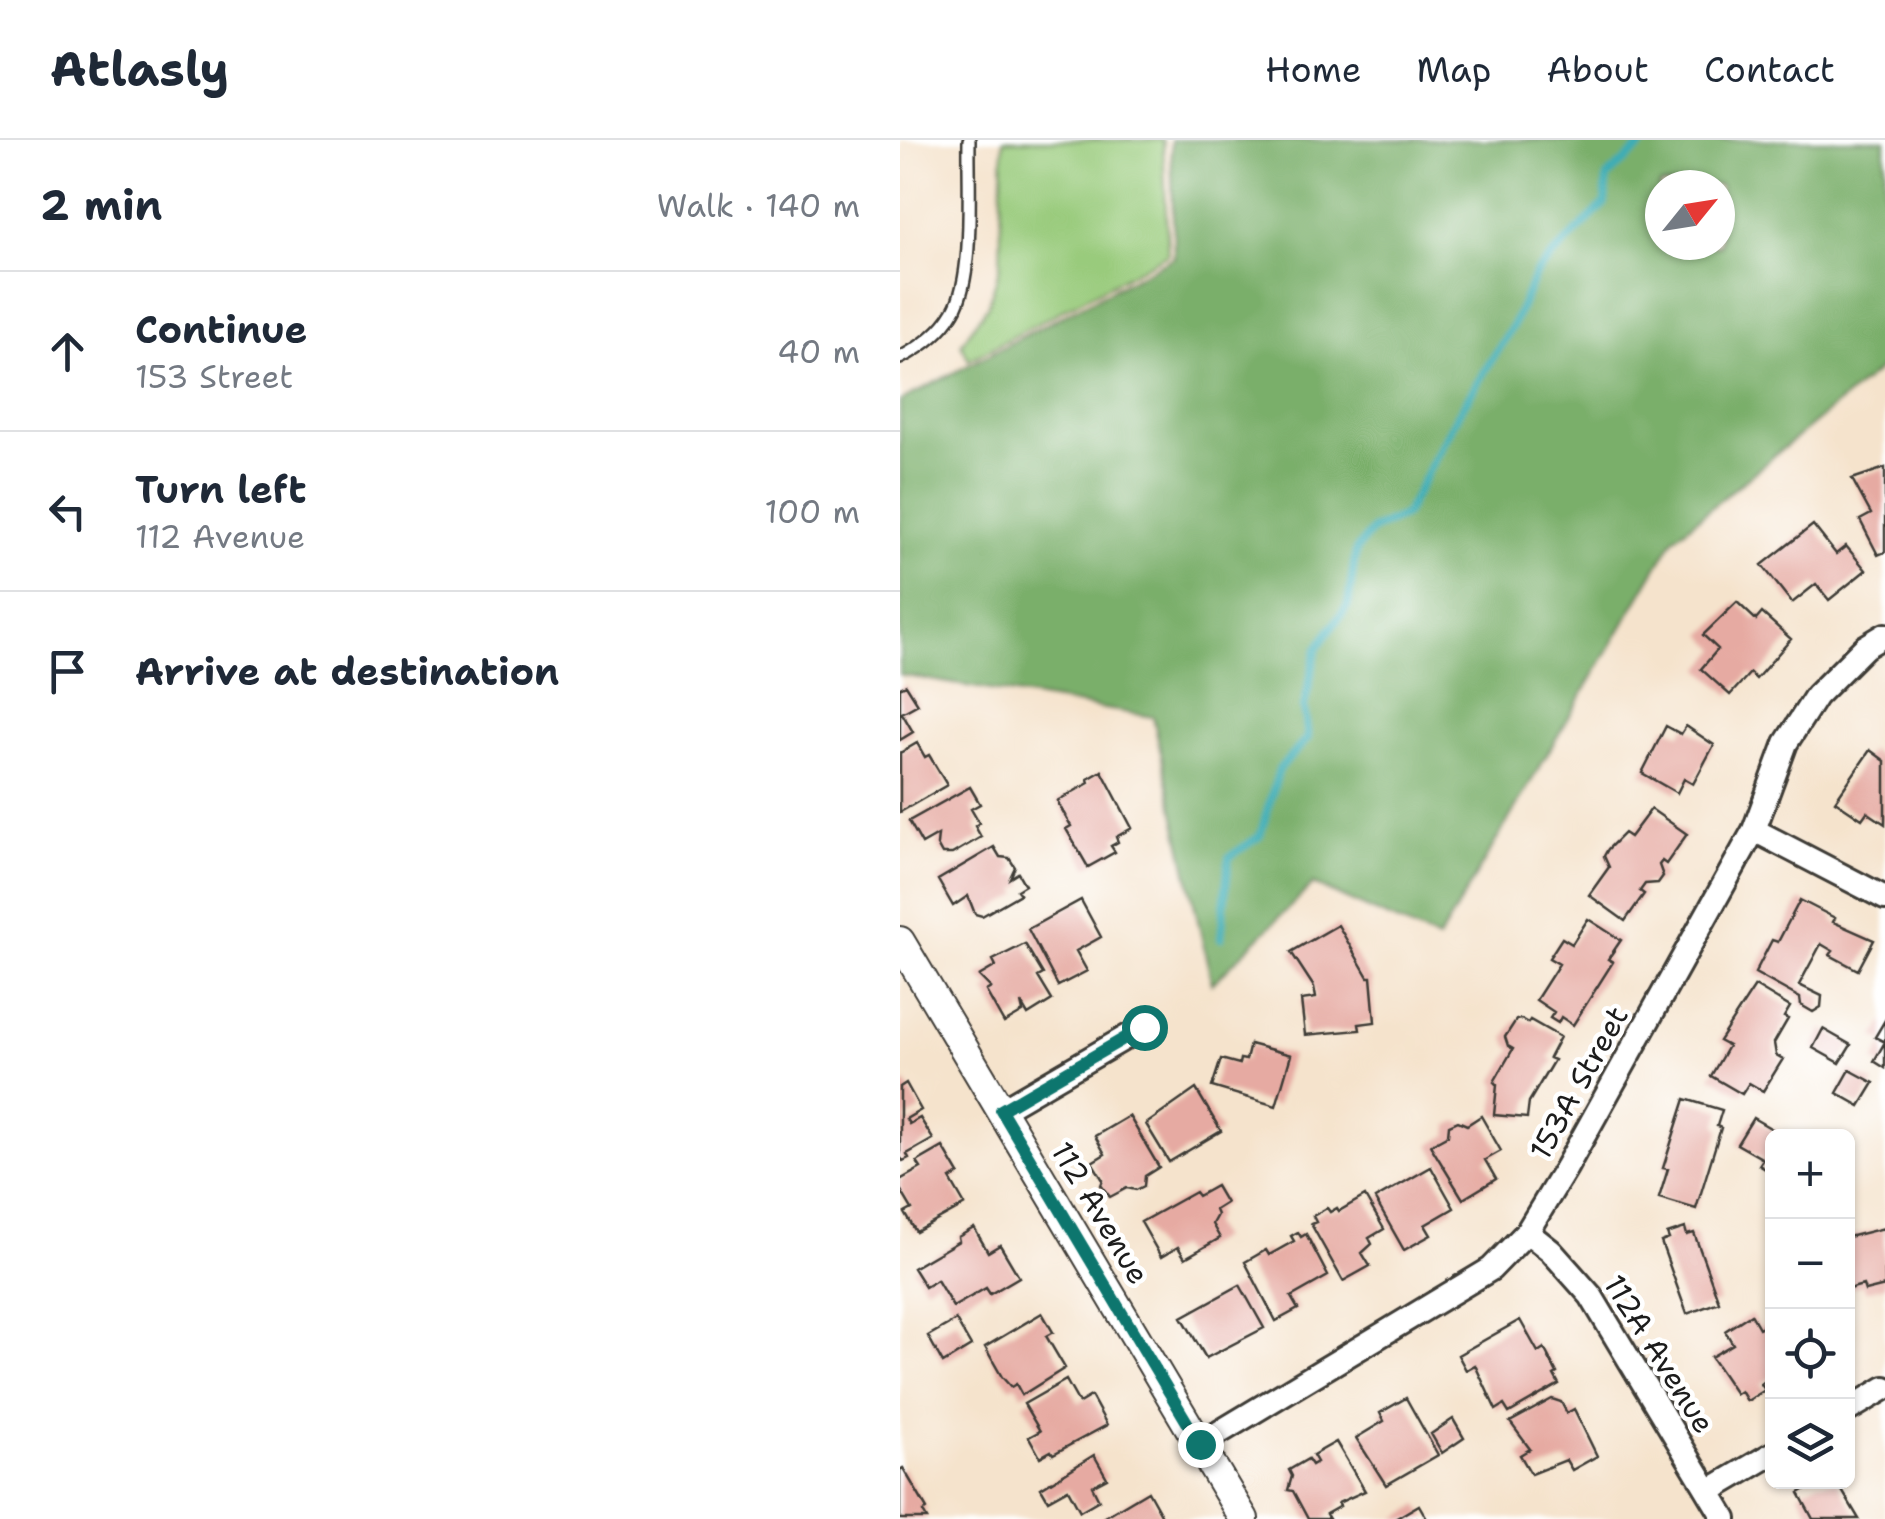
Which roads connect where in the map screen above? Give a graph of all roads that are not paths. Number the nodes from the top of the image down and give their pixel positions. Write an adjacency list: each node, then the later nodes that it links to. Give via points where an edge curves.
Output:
1 (970, 140): 2 (lane, via 966,279 939,331)
2 (900, 358)
3 (1885, 634): 4 (street, 153A Street, via 1816,696 1786,744)
4 (1754, 830): 5 (street); 9 (street, 153A Street)
5 (1885, 898)
6 (900, 941): 8 (street, 112 Avenue)
7 (1144, 1027): 8 (street)
8 (1001, 1110): 12 (street, 112 Avenue)
9 (1527, 1232): 12 (street, 153A Street, via 1491,1269); 14 (street, 112A Avenue, via 1591,1296)
10 (1885, 1388): 11 (street)
11 (1855, 1406)
12 (1200, 1444): 15 (street, 112 Avenue)
13 (1765, 1458): 14 (street)
14 (1709, 1491): 16 (street, 112A Avenue)
15 (1244, 1519)
16 (1725, 1519)

